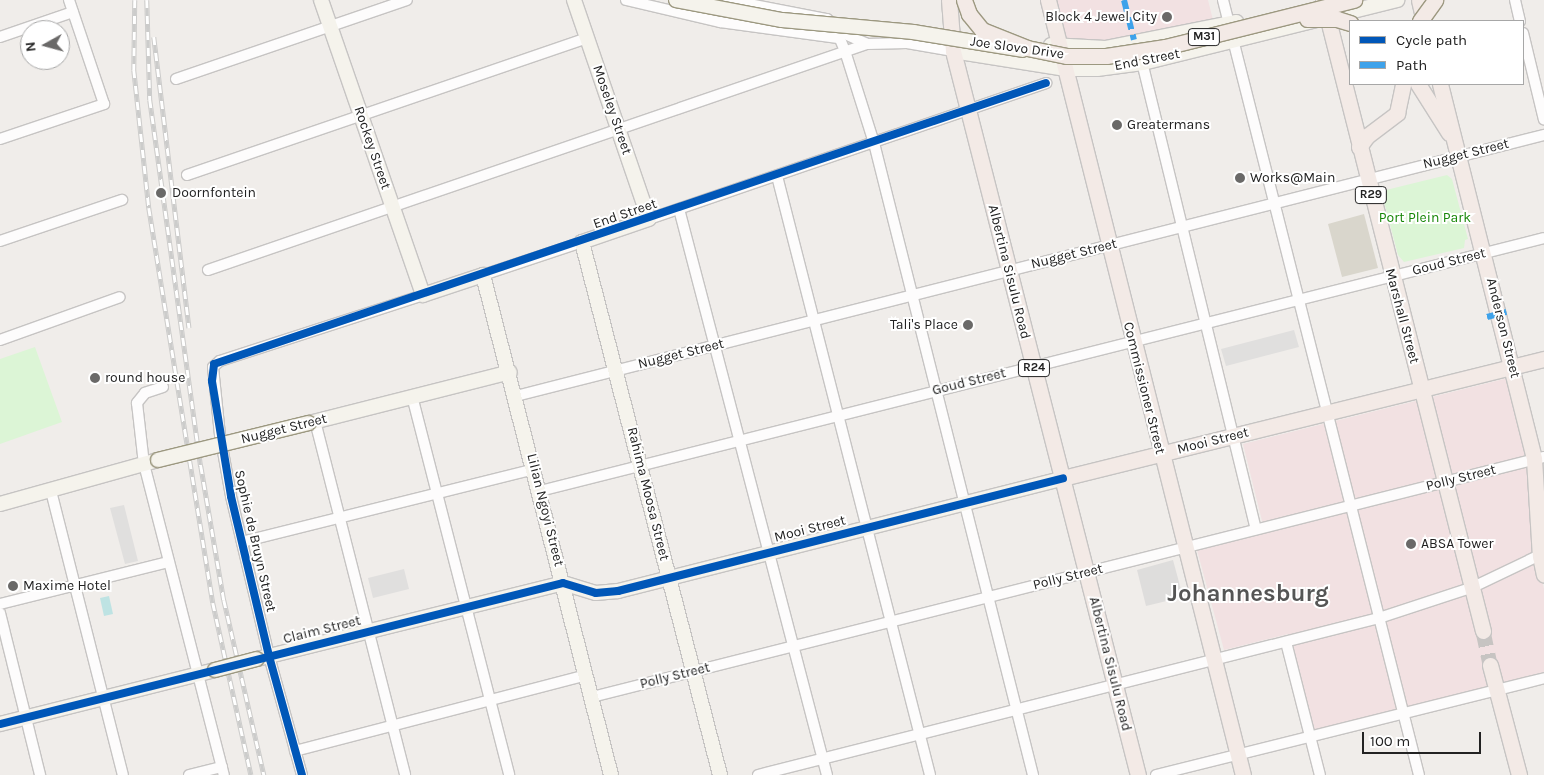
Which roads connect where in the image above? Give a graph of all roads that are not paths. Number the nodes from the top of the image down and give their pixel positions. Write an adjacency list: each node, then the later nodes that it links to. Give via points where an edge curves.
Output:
1 (69, 0): 18 (street)
2 (321, 0): 25 (street, Rockey Street)
3 (407, 0): 25 (street)
4 (574, 0): 31 (street, Moseley Street)
5 (626, 0): 27 (street, via 720,22)
6 (676, 0): 35 (street, Joe Slovo Drive / M31, bridge, via 782,20)
7 (728, 0): 27 (street, via 822,18 832,22)
8 (949, 0): 28 (main road, Albertina Sisulu Road / R24)
9 (964, 0): 35 (main road, bridge, via 969,14 982,30 1008,42)
10 (1048, 0): 35 (main road, Commissioner Street)
11 (1223, 0): 24 (street)
12 (1324, 0): 19 (main road, Marshall Street / R29); 24 (street, End Street)
13 (1354, 0): 26 (main road, Joe Slovo Drive / M31, bridge)
14 (1397, 0): 19 (street, End Street)
15 (1419, 0): 21 (main road)
16 (1435, 0): 20 (main road, bridge)
17 (1515, 0): 22 (street)
18 (73, 12): 29 (street); 51 (street, via 104,104)
19 (1327, 18): 33 (street, End Street); 53 (main road, Marshall Street / R29)
20 (1421, 20)
21 (1424, 20)
22 (1520, 20)
23 (1349, 23): 26 (main road, bridge, via 1325,18)
24 (1229, 24): 32 (street, End Street); 33 (street)
25 (330, 26): 40 (street); 46 (street, Rockey Street)
26 (1250, 26): 35 (main road, Joe Slovo Drive / M31, bridge, via 1134,52)
27 (836, 32): 28 (street, via 857,23 878,23); 34 (street); 36 (street)
28 (951, 34): 35 (street, End Street); 37 (main road, Albertina Sisulu Road / R24)
29 (0, 37)
30 (1524, 37): 47 (street)
31 (587, 38): 46 (street); 48 (street, Moseley Street)
32 (1134, 40): 35 (street, End Street, via 1105,48); 38 (street)
33 (1233, 41): 38 (street, End Street); 59 (street)
34 (867, 44): 36 (street, Joe Slovo Drive); 37 (street, Joe Slovo Drive, via 906,44)
35 (1056, 50): 39 (main road, Commissioner Street)
36 (845, 51): 48 (street, Joe Slovo Drive); 52 (street)
37 (953, 51): 39 (street, End Street); 45 (main road, Albertina Sisulu Road / R24)
38 (1143, 63): 39 (street, End Street); 63 (street)
39 (1065, 69): 67 (main road, Commissioner Street)
40 (176, 79)
41 (1046, 83): 45 (street, End Street)
42 (1403, 85): 53 (main road, via 1397,113 1367,136)
43 (1440, 85): 50 (main road, Anderson Street)
44 (1419, 88): 50 (main road)
45 (967, 110): 52 (street, End Street); 70 (main road, Albertina Sisulu Road / R24)
46 (361, 115): 55 (street); 60 (street, Rockey Street)
47 (1544, 120)
48 (618, 128): 60 (street, Joe Slovo Drive); 62 (street, Moseley Street)
49 (1544, 135): 54 (street, Nugget Street)
50 (1454, 139): 54 (main road, Anderson Street)
51 (0, 140)
52 (874, 143): 56 (street, End Street); 74 (street)
53 (1359, 147): 57 (main road, Marshall Street / R29)
54 (1458, 156): 57 (street, Nugget Street); 68 (main road, Anderson Street)
55 (188, 175)
56 (777, 176): 61 (street, End Street); 77 (street)
57 (1367, 180): 59 (street, Nugget Street); 72 (main road, Marshall Street / R29)
58 (122, 200): 65 (street)
59 (1274, 203): 63 (street, Nugget Street); 76 (street)
60 (392, 206): 69 (street, Joe Slovo Drive); 73 (street, Rockey Street)
61 (679, 209): 62 (street, End Street); 81 (street)
62 (649, 219): 66 (street, End Street)
63 (1181, 226): 67 (street, Nugget Street); 78 (street)
64 (1544, 238): 68 (street, Goud Street)
65 (0, 241)
66 (582, 242): 71 (street, End Street); 86 (street, Rahima Moosa Street)
67 (1108, 245): 70 (street, Nugget Street); 80 (main road, Commissioner Street)
68 (1484, 254): 72 (street, Goud Street); 85 (main road, Anderson Street)
69 (208, 270)
70 (1008, 271): 74 (street, Nugget Street); 83 (main road, Albertina Sisulu Road / R24)
71 (483, 275): 73 (street, End Street); 87 (street, Lilian Ngoyi Street)
72 (1392, 277): 76 (street, Goud Street); 89 (main road, Marshall Street / R29)
73 (423, 295): 84 (street, End Street, via 220,360)
74 (912, 295): 77 (street, Nugget Street); 90 (street)
75 (120, 297): 79 (street)
76 (1298, 298): 78 (street, Goud Street); 93 (street)
77 (814, 320): 81 (street, Nugget Street); 94 (street)
78 (1205, 322): 80 (street, Goud Street); 96 (street)
79 (0, 340)
80 (1132, 340): 83 (street, Goud Street); 98 (main road, Commissioner Street)
81 (716, 345): 86 (street, Nugget Street); 97 (street)
82 (1544, 359): 85 (main road, Mooi Street)
83 (1033, 366): 90 (street, Goud Street); 103 (main road, Albertina Sisulu Road / R24)
84 (213, 367): 114 (street, Sophie de Bruyn Street, via 220,435)
85 (1513, 367): 89 (main road, Mooi Street); 99 (main road, Anderson Street)
86 (617, 371): 92 (street, Nugget Street); 101 (street, Rahima Moosa Street)
87 (510, 372): 91 (street, Nugget Street); 92 (street, Lilian Ngoyi Street)
88 (163, 387): 100 (street, via 145,393 138,403)
89 (1422, 389): 93 (main road, Mooi Street); 104 (main road, Marshall Street / R29)
90 (936, 390): 94 (street, Goud Street); 108 (street)
91 (412, 396): 95 (street, Nugget Street); 107 (street)
92 (516, 396): 102 (street, Lilian Ngoyi Street)
93 (1325, 413): 96 (main road, Mooi Street); 110 (street)
94 (839, 414): 97 (street, Goud Street); 112 (street)
95 (312, 422): 100 (street, Nugget Street, bridge); 111 (street)
96 (1233, 436): 98 (main road, Mooi Street); 113 (street)
97 (740, 440): 101 (street, Goud Street); 116 (street)
98 (1161, 454): 103 (main road, Mooi Street); 115 (main road, Commissioner Street)
99 (1539, 458): 104 (street, Polly Street); 117 (main road, Anderson Street)
100 (144, 464): 105 (street, Nugget Street); 118 (street)
101 (641, 465): 106 (street, Goud Street); 121 (street, Rahima Moosa Street)
102 (535, 469): 106 (street, Lilian Ngoyi Street); 107 (street)
103 (1063, 478): 108 (street, Mooi Street); 119 (main road, Albertina Sisulu Road / R24)
104 (1446, 481): 110 (street, Polly Street); 124 (main road, Marshall Street / R29)
105 (51, 491): 109 (street, Nugget Street); 123 (street)
106 (540, 491): 122 (street, Lilian Ngoyi Street)
107 (437, 493): 111 (street); 127 (street)
108 (964, 503): 112 (street, Mooi Street); 125 (street)
109 (0, 504)
110 (1350, 506): 113 (street, Polly Street); 129 (street)
111 (340, 517): 114 (street); 131 (street)
112 (868, 527): 116 (street, Mooi Street); 130 (street)
113 (1256, 529): 115 (street, Polly Street)
114 (242, 542): 135 (street, Sophie de Bruyn Street)
115 (1186, 547): 119 (street, Polly Street); 136 (main road, Commissioner Street)
116 (770, 551): 121 (street, Mooi Street); 134 (street)
117 (1542, 555): 120 (main road, Anderson Street); 124 (street)
118 (169, 562): 123 (street); 139 (street)
119 (1086, 572): 125 (street, Polly Street); 142 (main road, Albertina Sisulu Road / R24)
120 (1544, 575)
121 (669, 577): 122 (street, Mooi Street, via 618,591 596,593); 138 (street, Rahima Moosa Street)
122 (563, 583): 127 (street, Claim Street); 140 (street, Lilian Ngoyi Street)
123 (75, 585): 126 (street); 145 (street)
124 (1471, 588): 129 (street); 132 (main road, Marshall Street / R29)
125 (989, 597): 130 (street, Polly Street); 147 (street)
126 (0, 604)
127 (467, 607): 131 (street, Claim Street); 146 (street)
128 (0, 613): 149 (street)
129 (1379, 618): 133 (street); 148 (street)
130 (891, 622): 134 (street, Polly Street); 152 (street)
131 (369, 631): 135 (street, Claim Street); 151 (street)
132 (1482, 631)
133 (1286, 642): 136 (street); 153 (street)
134 (794, 647): 138 (street, Polly Street); 156 (street)
135 (263, 658): 139 (street, Claim Street, bridge); 154 (street, Sophie de Bruyn Street)
136 (1214, 660): 142 (street); 155 (main road, Commissioner Street)
137 (1490, 665): 143 (main road)
138 (693, 671): 144 (street, Polly Street); 165 (street, Rahima Moosa Street)
139 (199, 674): 145 (street, Claim Street); 157 (street)
140 (586, 675): 144 (street, Lilian Ngoyi Street); 146 (street)
141 (1544, 678): 143 (street)
142 (1116, 685): 147 (street); 170 (main road, Albertina Sisulu Road / R24)
143 (1496, 690): 148 (street); 175 (main road)
144 (592, 697): 164 (street, Lilian Ngoyi Street)
145 (103, 698): 149 (street, Claim Street); 159 (street)
146 (490, 700): 151 (street); 163 (street)
147 (1017, 711): 152 (street); 169 (street)
148 (1403, 714): 153 (street); 174 (street)
149 (26, 717): 150 (street, Claim Street); 158 (street)
150 (0, 724)
151 (393, 726): 154 (street); 162 (street)
152 (919, 735): 156 (street); 168 (street)
153 (1310, 737): 155 (street); 173 (street)
154 (296, 751): 161 (street, Sophie de Bruyn Street)
155 (1238, 754): 171 (street); 172 (main road, Commissioner Street)
156 (823, 759): 166 (street); 167 (street)
157 (223, 771): 160 (street)
158 (40, 775)
159 (122, 775)
160 (189, 775)
161 (302, 775)
162 (405, 775)
163 (509, 775)
164 (611, 775)
165 (720, 775)
166 (758, 775)
167 (827, 775)
168 (930, 775)
169 (1033, 775)
170 (1138, 775)
171 (1156, 775)
172 (1243, 775)
173 (1320, 775)
174 (1419, 775)
175 (1519, 775)

